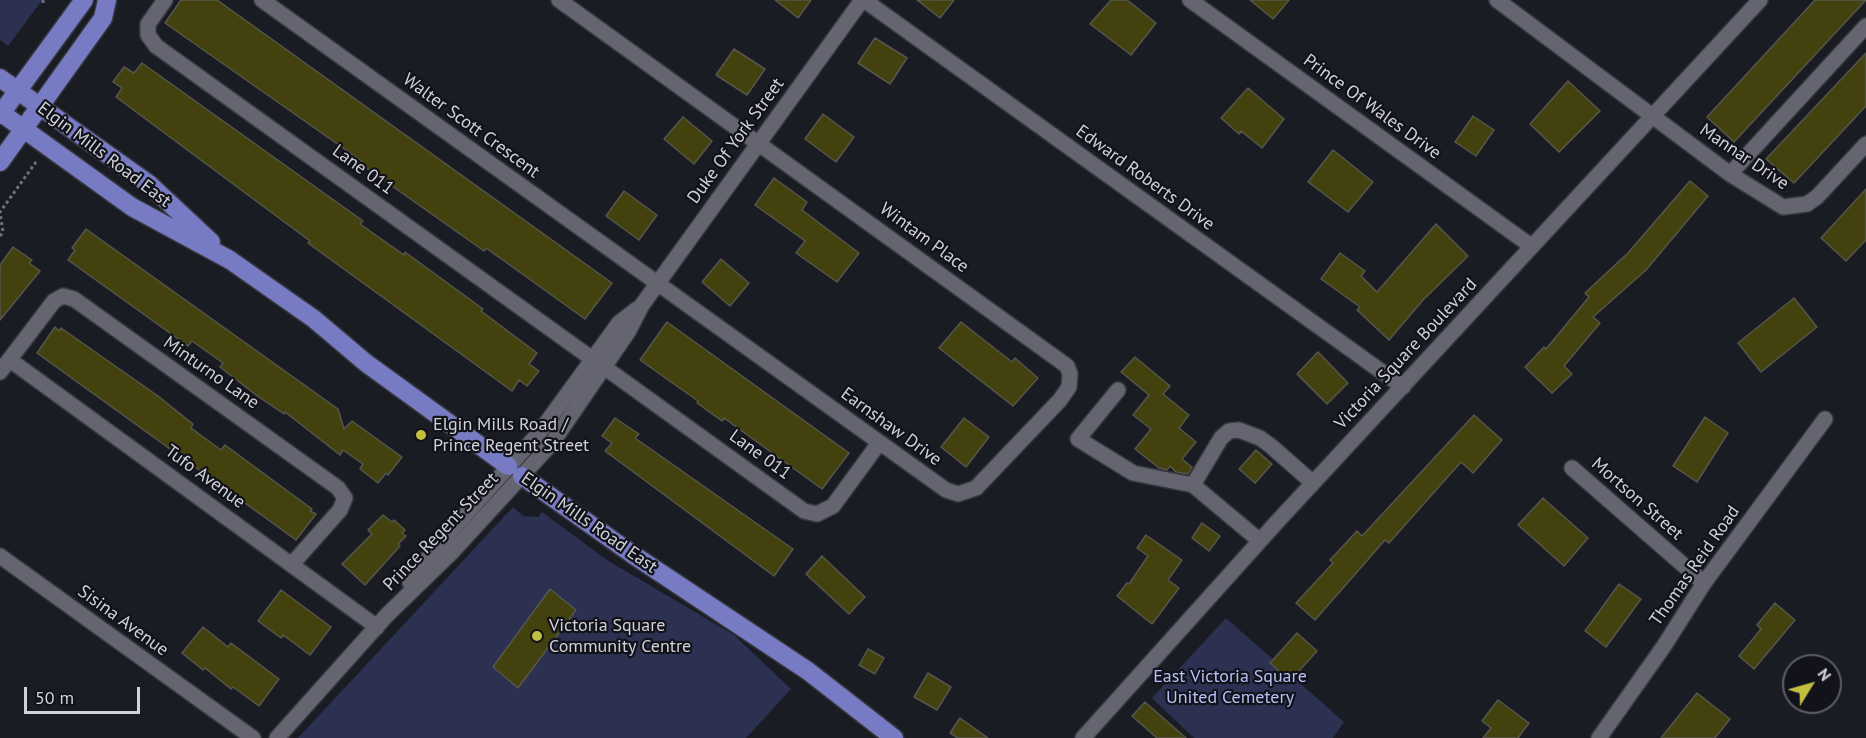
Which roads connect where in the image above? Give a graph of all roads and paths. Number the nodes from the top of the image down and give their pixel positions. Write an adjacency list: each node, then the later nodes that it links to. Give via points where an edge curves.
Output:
1 (84, 0): 12 (main road)
2 (107, 0): 13 (main road, via 103,18)
3 (165, 0): 27 (street, Lane 011, via 148,24 148,35 156,46)
4 (262, 0): 25 (street, Walter Scott Crescent)
5 (559, 0): 17 (street, Wintam Place)
6 (863, 0): 17 (street, Duke Of York Street); 32 (street, Edward Roberts Drive)
7 (1190, 0): 23 (street, Prince Of Wales Drive)
8 (1497, 0): 15 (street, Mannar Drive)
9 (1760, 0): 15 (street, Victoria Square Boulevard)
10 (1866, 26): 21 (street)
11 (0, 78): 12 (main road, Elgin Mills Road East)
12 (17, 90): 13 (main road, Elgin Mills Road East); 14 (main road)
13 (40, 106): 16 (main road); 24 (main road, Elgin Mills Road East, via 149,184)
14 (0, 113): 16 (main road, Elgin Mills Road East)
15 (1653, 116): 21 (street, Mannar Drive); 23 (street, Victoria Square Boulevard)
16 (24, 129): 19 (main road); 24 (main road, Elgin Mills Road East, via 132,207)
17 (758, 143): 25 (street, Duke Of York Street); 29 (street, Wintam Place)
18 (1866, 144): 21 (street, Mannar Drive, via 1817,197 1794,207 1773,203)
19 (0, 162)
20 (36, 162): 22 (path, via 0,212)
21 (1730, 174)
22 (0, 236)
23 (1532, 246): 32 (street, Victoria Square Boulevard)
24 (230, 260): 37 (main road, Elgin Mills Road East)
25 (658, 283): 26 (street, Duke Of York Street); 35 (street, Earnshaw Drive)
26 (642, 305): 27 (street, Duke Of York Street, via 619,323); 30 (street, Duke Of York Street)
27 (591, 358): 37 (street, Duke Of York Street)
28 (10, 360): 31 (street, Minturno Lane); 42 (street, Tufo Avenue); 42 (street, Minturno Lane, via 54,301 63,296 74,299 338,488 345,498 340,510)
29 (1067, 366): 35 (street, Earnshaw Drive, via 1069,387 1060,400 968,493 946,490)
30 (604, 368): 35 (street, Lane 011, via 804,511 818,514 833,506); 37 (street, Duke Of York Street, via 552,443)
31 (0, 372)
32 (1403, 387): 38 (street, Victoria Square Boulevard)
33 (1118, 390): 39 (street, via 1078,439 1133,473)
34 (1825, 419): 43 (street, Thomas Reid Road)
35 (879, 443)
36 (1572, 468): 43 (street, Mortson Street)
37 (515, 471): 44 (street, Prince Regent Street, via 432,552); 47 (main road, Elgin Mills Road East, via 808,671)
38 (1313, 483): 39 (street, via 1260,438 1239,430 1228,431 1221,438); 40 (street, Victoria Square Boulevard)
39 (1193, 484): 40 (street)
40 (1260, 541): 48 (street, Victoria Square Boulevard)
41 (0, 556): 45 (street, Sisina Avenue)
42 (293, 563): 44 (street, Tufo Avenue)
43 (1704, 583): 49 (street, Thomas Reid Road)
44 (382, 621): 46 (street, Prince Regent Street)
45 (254, 738)
46 (277, 738)
47 (894, 738)
48 (1083, 738)
49 (1599, 738)

